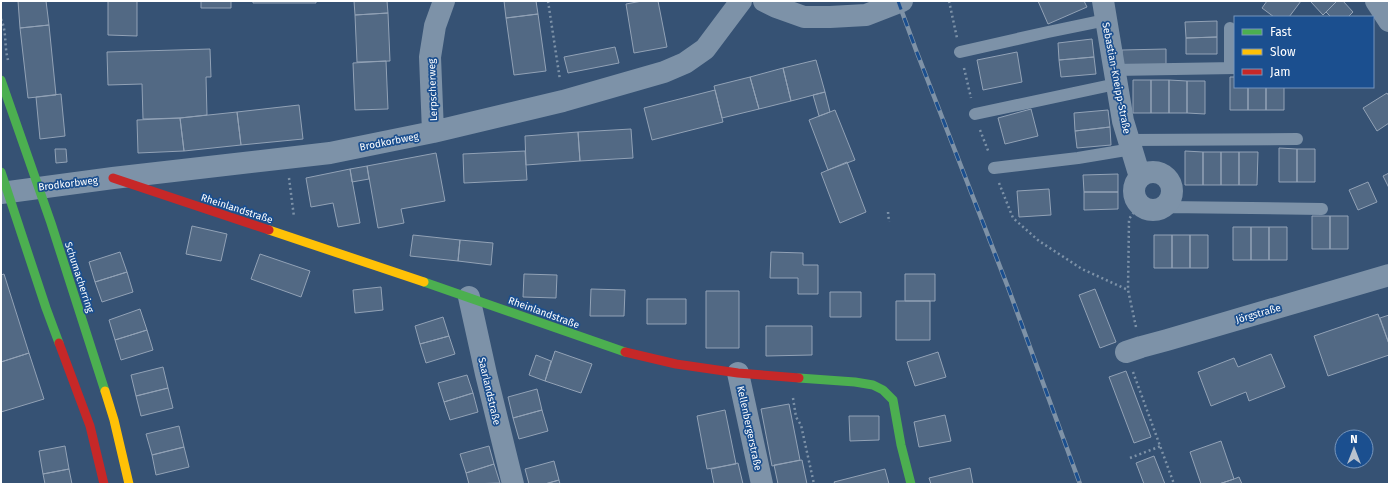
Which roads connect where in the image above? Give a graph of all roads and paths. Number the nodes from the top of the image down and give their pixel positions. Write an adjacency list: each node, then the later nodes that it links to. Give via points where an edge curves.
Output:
1 (444, 1): 16 (street, Lerpscherweg, via 435,26 430,57)
2 (548, 1): 14 (path)
3 (740, 1): 14 (street, Brodkorbweg, via 705,49 685,63 664,72)
4 (764, 1): 5 (street, via 804,17 866,14)
5 (902, 1)
6 (1376, 1): 8 (street)
7 (1105, 10): 10 (lane, via 1048,32); 12 (street, Sebastian-Kneipp-Straße)
8 (1389, 21)
9 (1230, 28): 11 (lane)
10 (960, 52)
11 (1232, 68): 12 (lane)
12 (1115, 77): 15 (lane); 18 (street, Sebastian-Kneipp-Straße)
13 (1, 80): 24 (street, Schumacherring)
14 (563, 101): 16 (street, Brodkorbweg)
15 (975, 114)
16 (433, 132): 19 (street, Brodkorbweg, via 330,153)
17 (1296, 139): 18 (lane)
18 (1130, 144): 20 (lane, via 1078,158); 21 (street, Sebastian-Kneipp-Straße)
19 (287, 158): 22 (street, Brodkorbweg); 29 (path)
20 (994, 168)
21 (1140, 177): 25 (street, Sebastian-Kneipp-Straße, via 1135,194); 25 (street, via 1157,172 1168,178 1171,184 1171,196 1164,206)
22 (113, 178): 24 (street, Brodkorbweg); 29 (street, Rheinlandstraße)
23 (3, 185): 24 (street, Brodkorbweg); 37 (street, via 90,426)
24 (38, 187): 38 (street, Schumacherring, via 114,420)
25 (1149, 206): 26 (lane); 32 (path, via 1129,219 1128,290)
26 (1322, 209)
27 (888, 212): 28 (path)
28 (889, 222)
29 (297, 239): 31 (street, Rheinlandstraße)
30 (1389, 275): 32 (street, Jörgstraße)
31 (469, 297): 33 (street, Rheinlandstraße, via 619,351 676,364); 39 (street, Saarlandstraße)
32 (1134, 349): 35 (path)
33 (738, 373): 40 (street, Kellenbergerstraße); 42 (street, Rheinlandstraße, via 855,382 874,385 883,390 893,400)
34 (794, 399): 41 (path, via 796,417 801,425)
35 (1161, 446): 36 (path); 43 (path)
36 (1130, 458)
37 (104, 484)
38 (129, 484)
39 (513, 484)
40 (762, 484)
41 (814, 484)
42 (911, 484)
43 (1174, 484)

